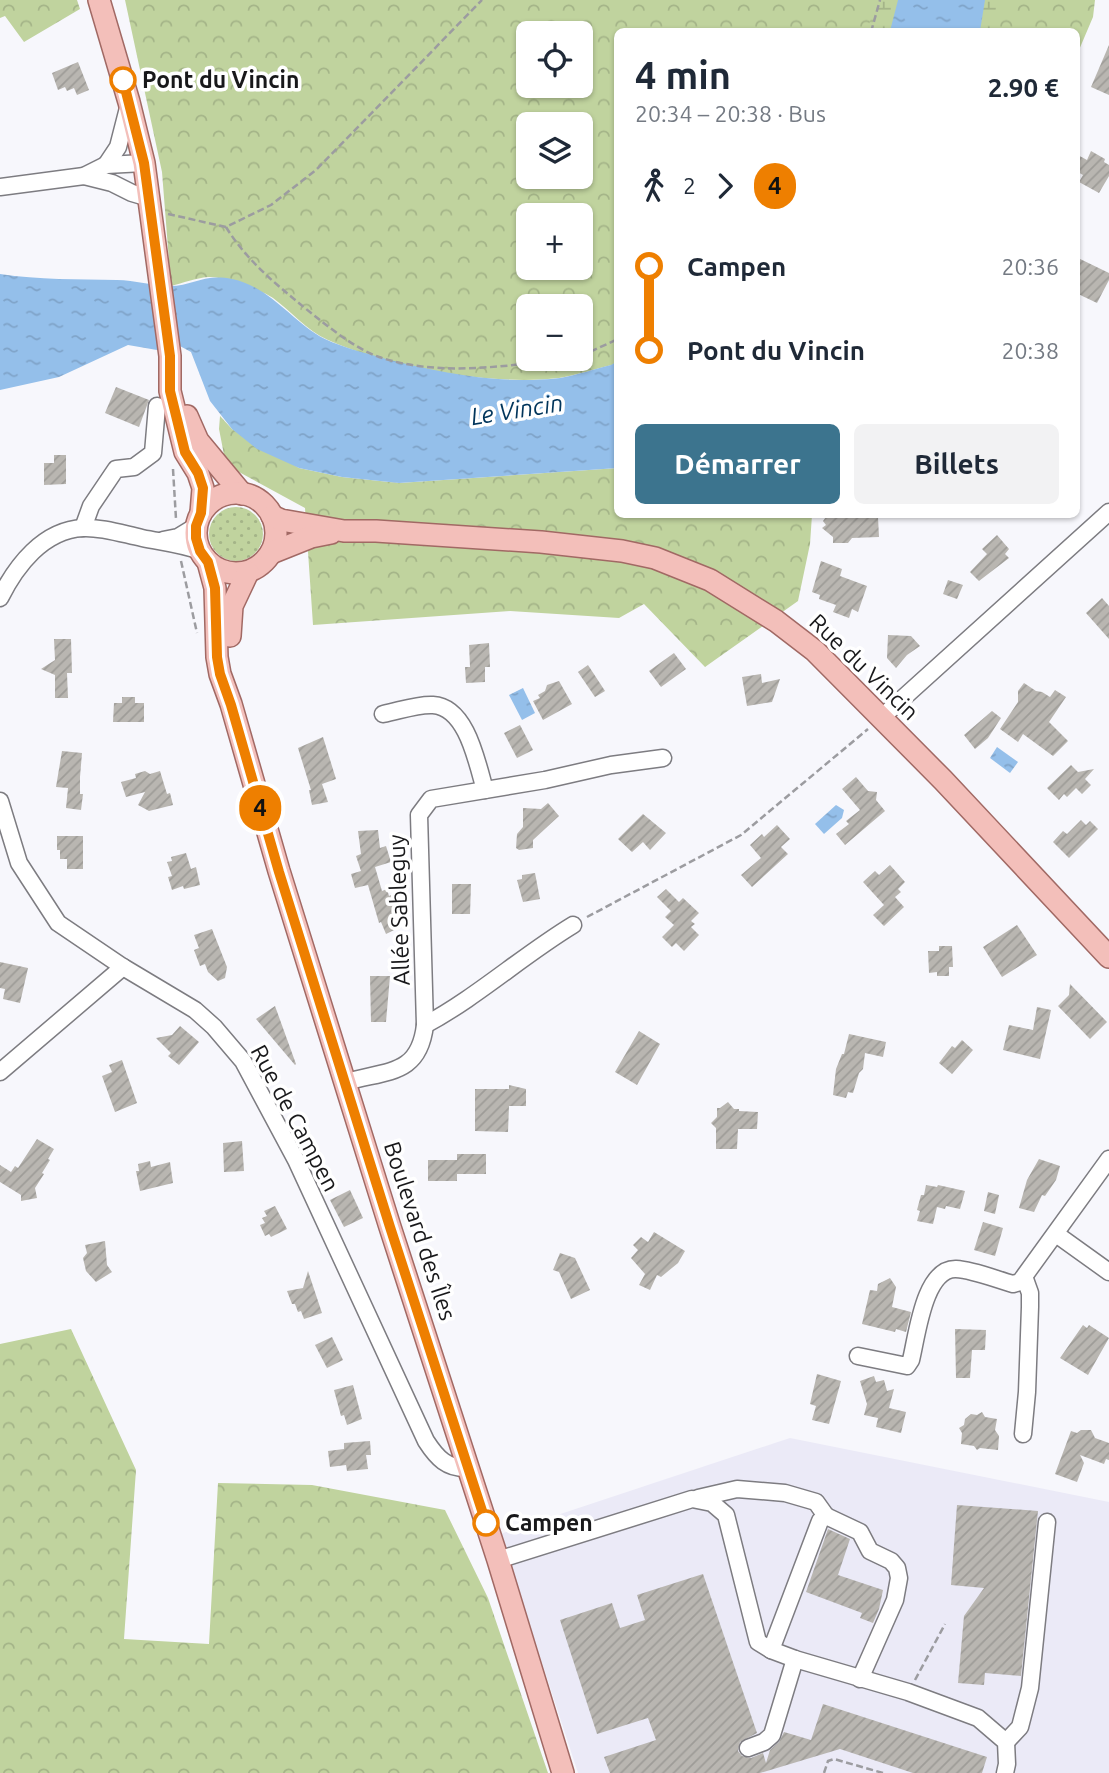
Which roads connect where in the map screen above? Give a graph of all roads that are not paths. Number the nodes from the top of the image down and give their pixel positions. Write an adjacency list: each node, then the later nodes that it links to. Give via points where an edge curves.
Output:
1 (99, 0): 2 (main road)
2 (129, 102): 3 (main road); 4 (street, via 118,147)
3 (144, 163): 4 (street); 7 (main road)
4 (106, 165): 5 (street)
5 (84, 176): 6 (street); 7 (street, via 112,183)
6 (0, 187)
7 (150, 205): 8 (main road)
8 (170, 356): 10 (main road, via 198,441); 13 (main road, via 170,391 179,429 203,488)
9 (157, 406): 14 (street, via 153,453 134,467 116,469 91,506)
10 (242, 494): 12 (main road, via 260,501); 13 (main road, via 219,497)
11 (1109, 512): 23 (street)
12 (272, 516): 15 (main road, Rue du Vincin); 17 (main road, via 276,528)
13 (191, 522): 16 (street, via 178,537); 18 (main road)
14 (83, 528): 16 (street); 20 (street, via 52,537 35,550 18,567)
15 (344, 531): 17 (main road, Rue du Vincin, via 311,537); 23 (main road, Rue du Vincin, via 541,542 654,558 710,580 776,621 815,651)
16 (158, 542): 18 (street, via 178,544)
17 (271, 553): 19 (main road)
18 (196, 555): 19 (main road, via 226,572); 21 (main road, Boulevard des Îles, via 215,588 217,657)
19 (248, 572): 21 (main road, Boulevard des Îles, via 230,620)
20 (0, 598)
21 (231, 705): 32 (main road, Boulevard des Îles)
22 (383, 714): 25 (street, via 443,706 459,719)
23 (881, 718): 28 (main road, Rue du Vincin)
24 (663, 758): 25 (street, Allée Sableguy)
25 (485, 790): 30 (street, Allée Sableguy, via 431,799 419,815)
26 (0, 801): 29 (street, Rue de Campen, via 19,863 52,915)
27 (573, 925): 30 (street)
28 (1109, 957)
29 (123, 967): 31 (street); 39 (street, Rue de Campen, via 195,1010 243,1061 296,1160 426,1441 442,1462)
30 (425, 1025): 32 (street, Allée Sableguy, via 423,1042 401,1069)
31 (0, 1072)
32 (346, 1082): 39 (main road, Boulevard des Îles)
33 (1109, 1159): 34 (street)
34 (1056, 1234): 35 (street); 36 (street)
35 (1109, 1272)
36 (1025, 1279): 37 (street, via 1013,1284 958,1269 941,1273 930,1287 907,1366); 38 (street, via 1030,1307)
37 (858, 1356)
38 (1023, 1434)
39 (468, 1468): 43 (main road, Boulevard des Îles)
40 (692, 1499): 41 (street, via 737,1489 785,1493 816,1502); 43 (street); 44 (street, via 712,1503 726,1515 755,1639)
41 (826, 1516): 44 (street, via 820,1521); 46 (street, via 860,1532 870,1551 897,1568 895,1600)
42 (1047, 1522): 47 (street, via 1030,1688 1020,1727)
43 (498, 1560): 49 (main road, Boulevard des Îles)
44 (771, 1650): 45 (street)
45 (795, 1659): 46 (street); 48 (street, via 772,1735)
46 (860, 1679): 47 (street, via 978,1718)
47 (1006, 1742): 50 (street)
48 (748, 1748)
49 (563, 1773)
50 (1005, 1773)

